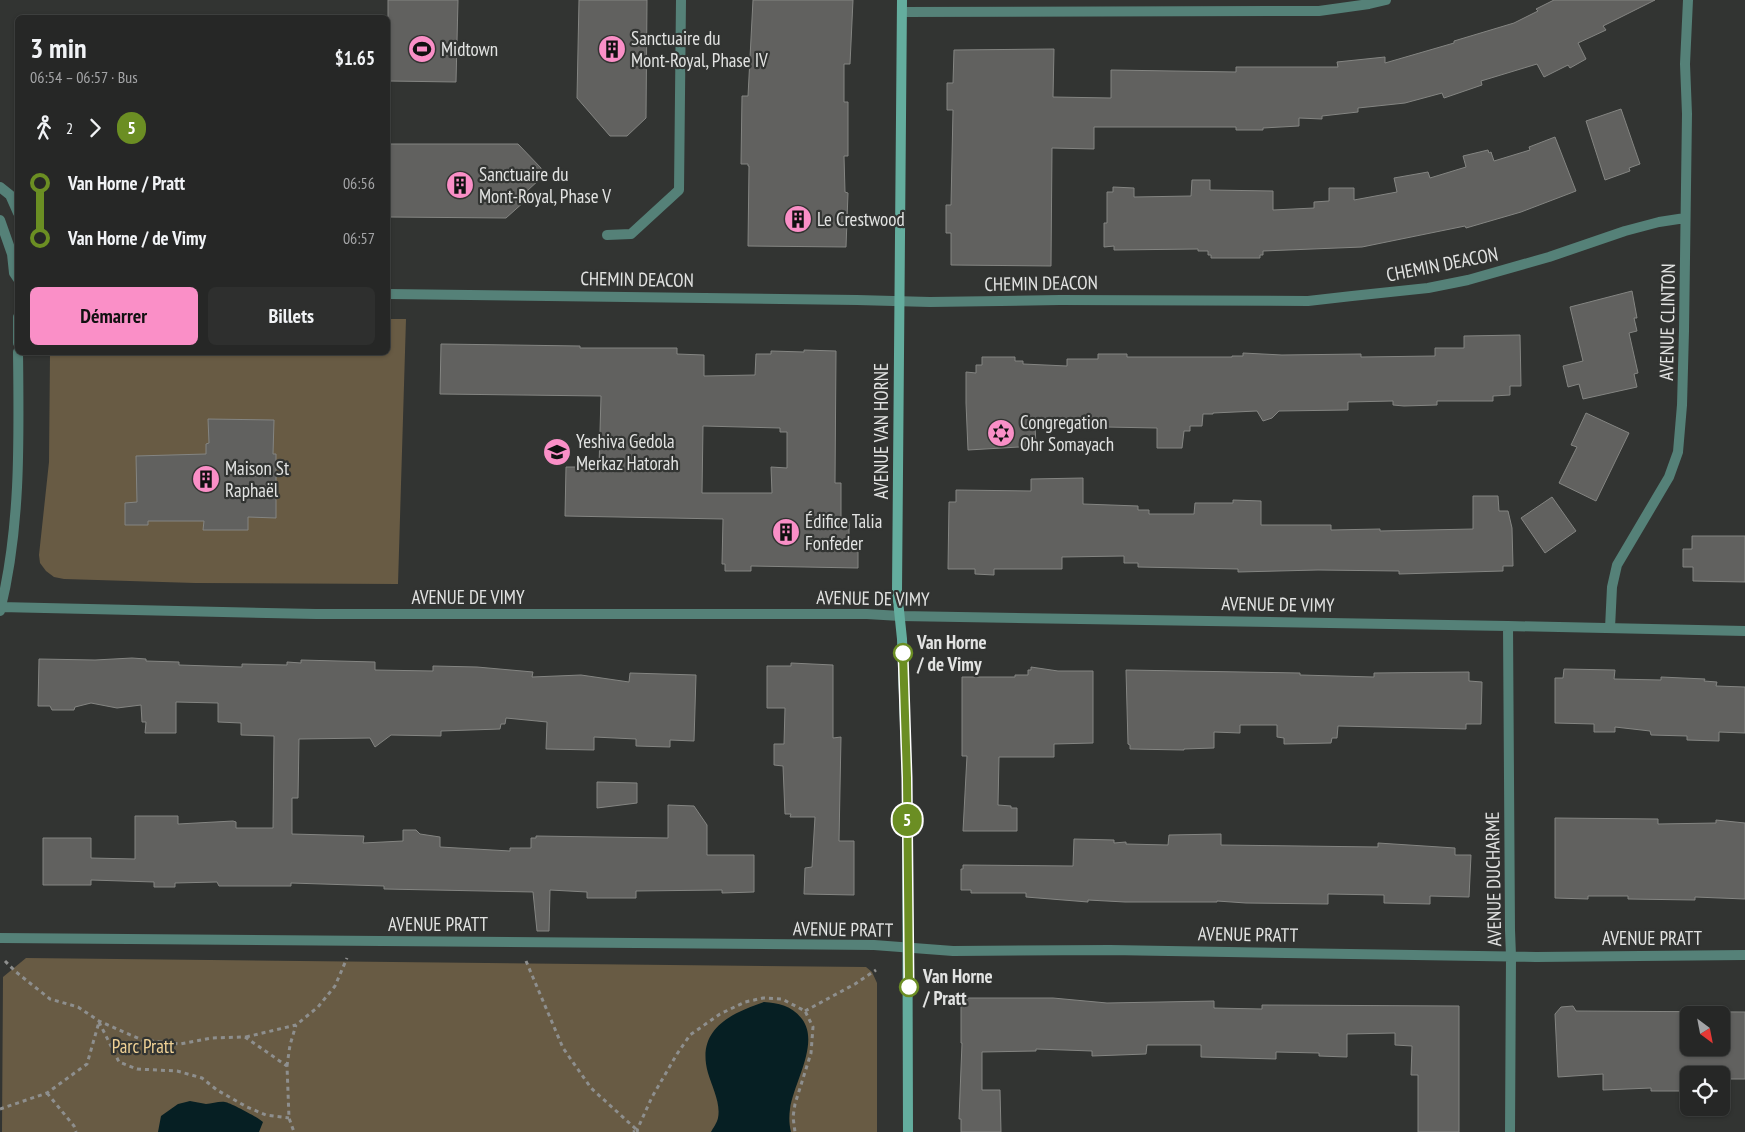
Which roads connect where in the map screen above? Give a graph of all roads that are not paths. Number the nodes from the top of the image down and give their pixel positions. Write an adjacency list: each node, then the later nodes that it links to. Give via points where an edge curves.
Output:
1 (681, 0): 10 (street, via 679,190 631,234)
2 (902, 0): 5 (main road, AVENUE VAN HORNE)
3 (1386, 0): 5 (street, via 1319,11)
4 (1688, 0): 8 (street, AVENUE CLINTON)
5 (902, 12): 13 (main road, AVENUE VAN HORNE)
6 (0, 188): 7 (street, via 10,195)
7 (15, 206)
8 (1685, 218): 13 (street, CHEMIN DEACON, via 1625,231 1468,280 1428,288 1308,301); 18 (street, AVENUE CLINTON, via 1682,405 1678,452 1669,477 1617,565 1612,587)
9 (0, 220): 11 (street, via 12,254)
10 (608, 234)
11 (15, 274)
12 (390, 294): 13 (street, CHEMIN DEACON)
13 (899, 301): 16 (main road, AVENUE VAN HORNE)
14 (18, 355): 15 (street, via 16,499 10,561)
15 (0, 608): 16 (street, AVENUE DE VIMY, via 316,614)
16 (900, 616): 17 (street, AVENUE DE VIMY); 21 (main road, AVENUE VAN HORNE, via 907,778)
17 (1508, 626): 18 (street, AVENUE DE VIMY); 22 (street, AVENUE DUCHARME)
18 (1610, 628): 19 (street, AVENUE DE VIMY)
19 (1745, 631)
20 (0, 938): 21 (street, AVENUE PRATT, via 864,945)
21 (909, 948): 22 (street, AVENUE PRATT); 24 (main road, AVENUE VAN HORNE)
22 (1512, 956): 23 (street, AVENUE PRATT); 25 (street, AVENUE DUCHARME)
23 (1745, 956)
24 (908, 1132)
25 (1510, 1132)

